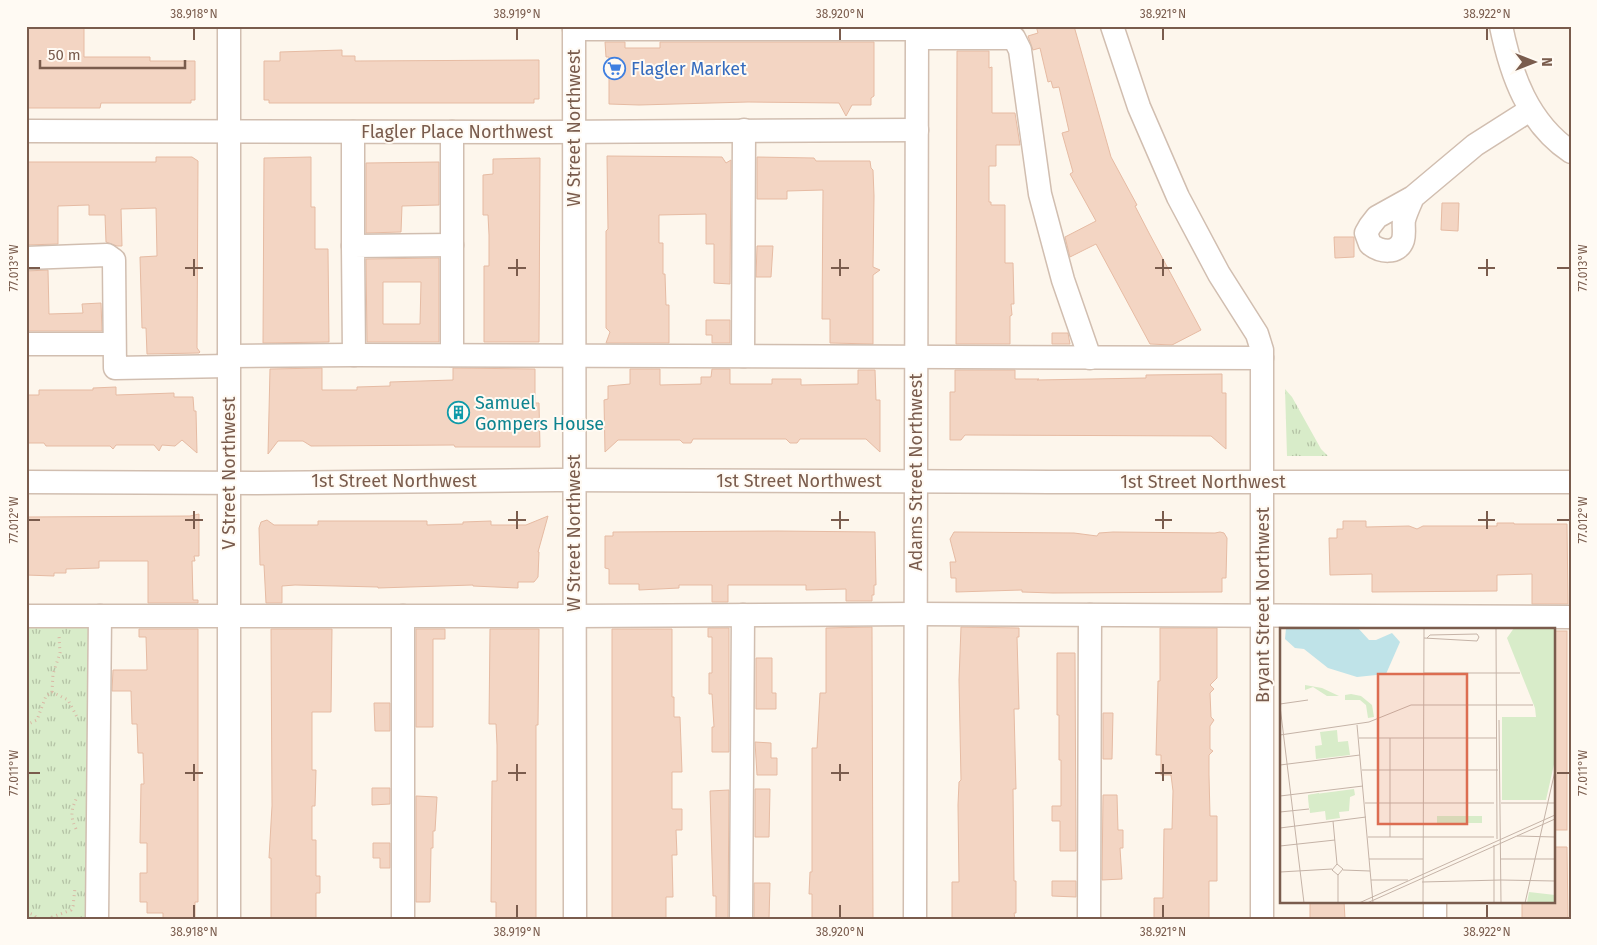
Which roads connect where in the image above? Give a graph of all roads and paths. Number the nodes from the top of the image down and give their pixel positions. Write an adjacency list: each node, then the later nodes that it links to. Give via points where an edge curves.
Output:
1 (229, 26): 13 (street, V Street Northwest)
2 (1112, 26): 29 (street, Bryant Street Northwest, via 1161,161 1205,250 1257,334)
3 (1501, 26): 8 (street, via 1508,76)
4 (574, 28): 5 (street); 12 (street, W Street Northwest)
5 (708, 28): 6 (street)
6 (798, 28): 7 (street)
7 (917, 31): 10 (street, Adams Street Northwest); 28 (street, via 1014,38 1020,50 1040,194 1063,280)
8 (1530, 110): 16 (street, via 1550,135); 17 (street, via 1475,145)
9 (744, 130): 10 (street, Flagler Place Northwest); 12 (street, Flagler Place Northwest); 26 (street)
10 (917, 130): 27 (street, Adams Street Northwest)
11 (26, 131): 13 (street, Flagler Place Northwest)
12 (574, 131): 15 (street, Flagler Place Northwest); 25 (street, W Street Northwest)
13 (229, 132): 14 (street, Flagler Place Northwest); 30 (street, V Street Northwest)
14 (353, 132): 15 (street, Flagler Place Northwest); 19 (street)
15 (452, 132): 18 (street)
16 (1571, 152)
17 (1412, 197)
18 (452, 245): 19 (street); 24 (street)
19 (353, 246): 23 (street)
20 (26, 258): 22 (street, via 107,255 114,260)
21 (26, 344): 22 (street)
22 (114, 344): 30 (street, via 115,368)
23 (354, 354): 24 (street); 30 (street)
24 (452, 355): 25 (street)
25 (574, 355): 26 (street); 31 (street, W Street Northwest)
26 (743, 356): 27 (street)
27 (917, 358): 28 (street); 34 (street, Adams Street Northwest)
28 (1090, 358): 29 (street)
29 (1262, 358): 35 (street, Bryant Street Northwest)
30 (229, 361): 33 (street, V Street Northwest)
31 (574, 480): 33 (street, 1st Street Northwest); 34 (street, 1st Street Northwest); 45 (street, W Street Northwest)
32 (26, 482): 33 (street, 1st Street Northwest)
33 (229, 482): 43 (street, V Street Northwest)
34 (916, 482): 35 (street, 1st Street Northwest); 37 (street, Adams Street Northwest)
35 (1263, 482): 36 (street, 1st Street Northwest); 46 (street, Bryant Street Northwest)
36 (1571, 482)
37 (916, 614): 38 (street); 39 (street); 60 (street, Adams Street Northwest)
38 (743, 615): 45 (street); 59 (street)
39 (1090, 615): 46 (street); 61 (street)
40 (26, 616): 41 (street)
41 (59, 616): 42 (street); 49 (path, via 60,653 53,674 52,692 46,696 37,720)
42 (100, 616): 43 (street); 55 (street)
43 (229, 616): 44 (street); 56 (street, V Street Northwest)
44 (403, 616): 45 (street); 57 (street)
45 (574, 616): 58 (street, W Street Northwest)
46 (1263, 616): 48 (street); 62 (street, Bryant Street Northwest)
47 (1571, 617): 48 (street)
48 (1434, 622)
49 (26, 725)
50 (74, 901): 54 (path, via 71,910)
51 (1434, 902): 63 (street)
52 (26, 912): 53 (path)
53 (38, 919)
54 (48, 919)
55 (97, 919)
56 (229, 919)
57 (403, 919)
58 (575, 919)
59 (741, 919)
60 (916, 919)
61 (1089, 919)
62 (1262, 919)
63 (1435, 919)

